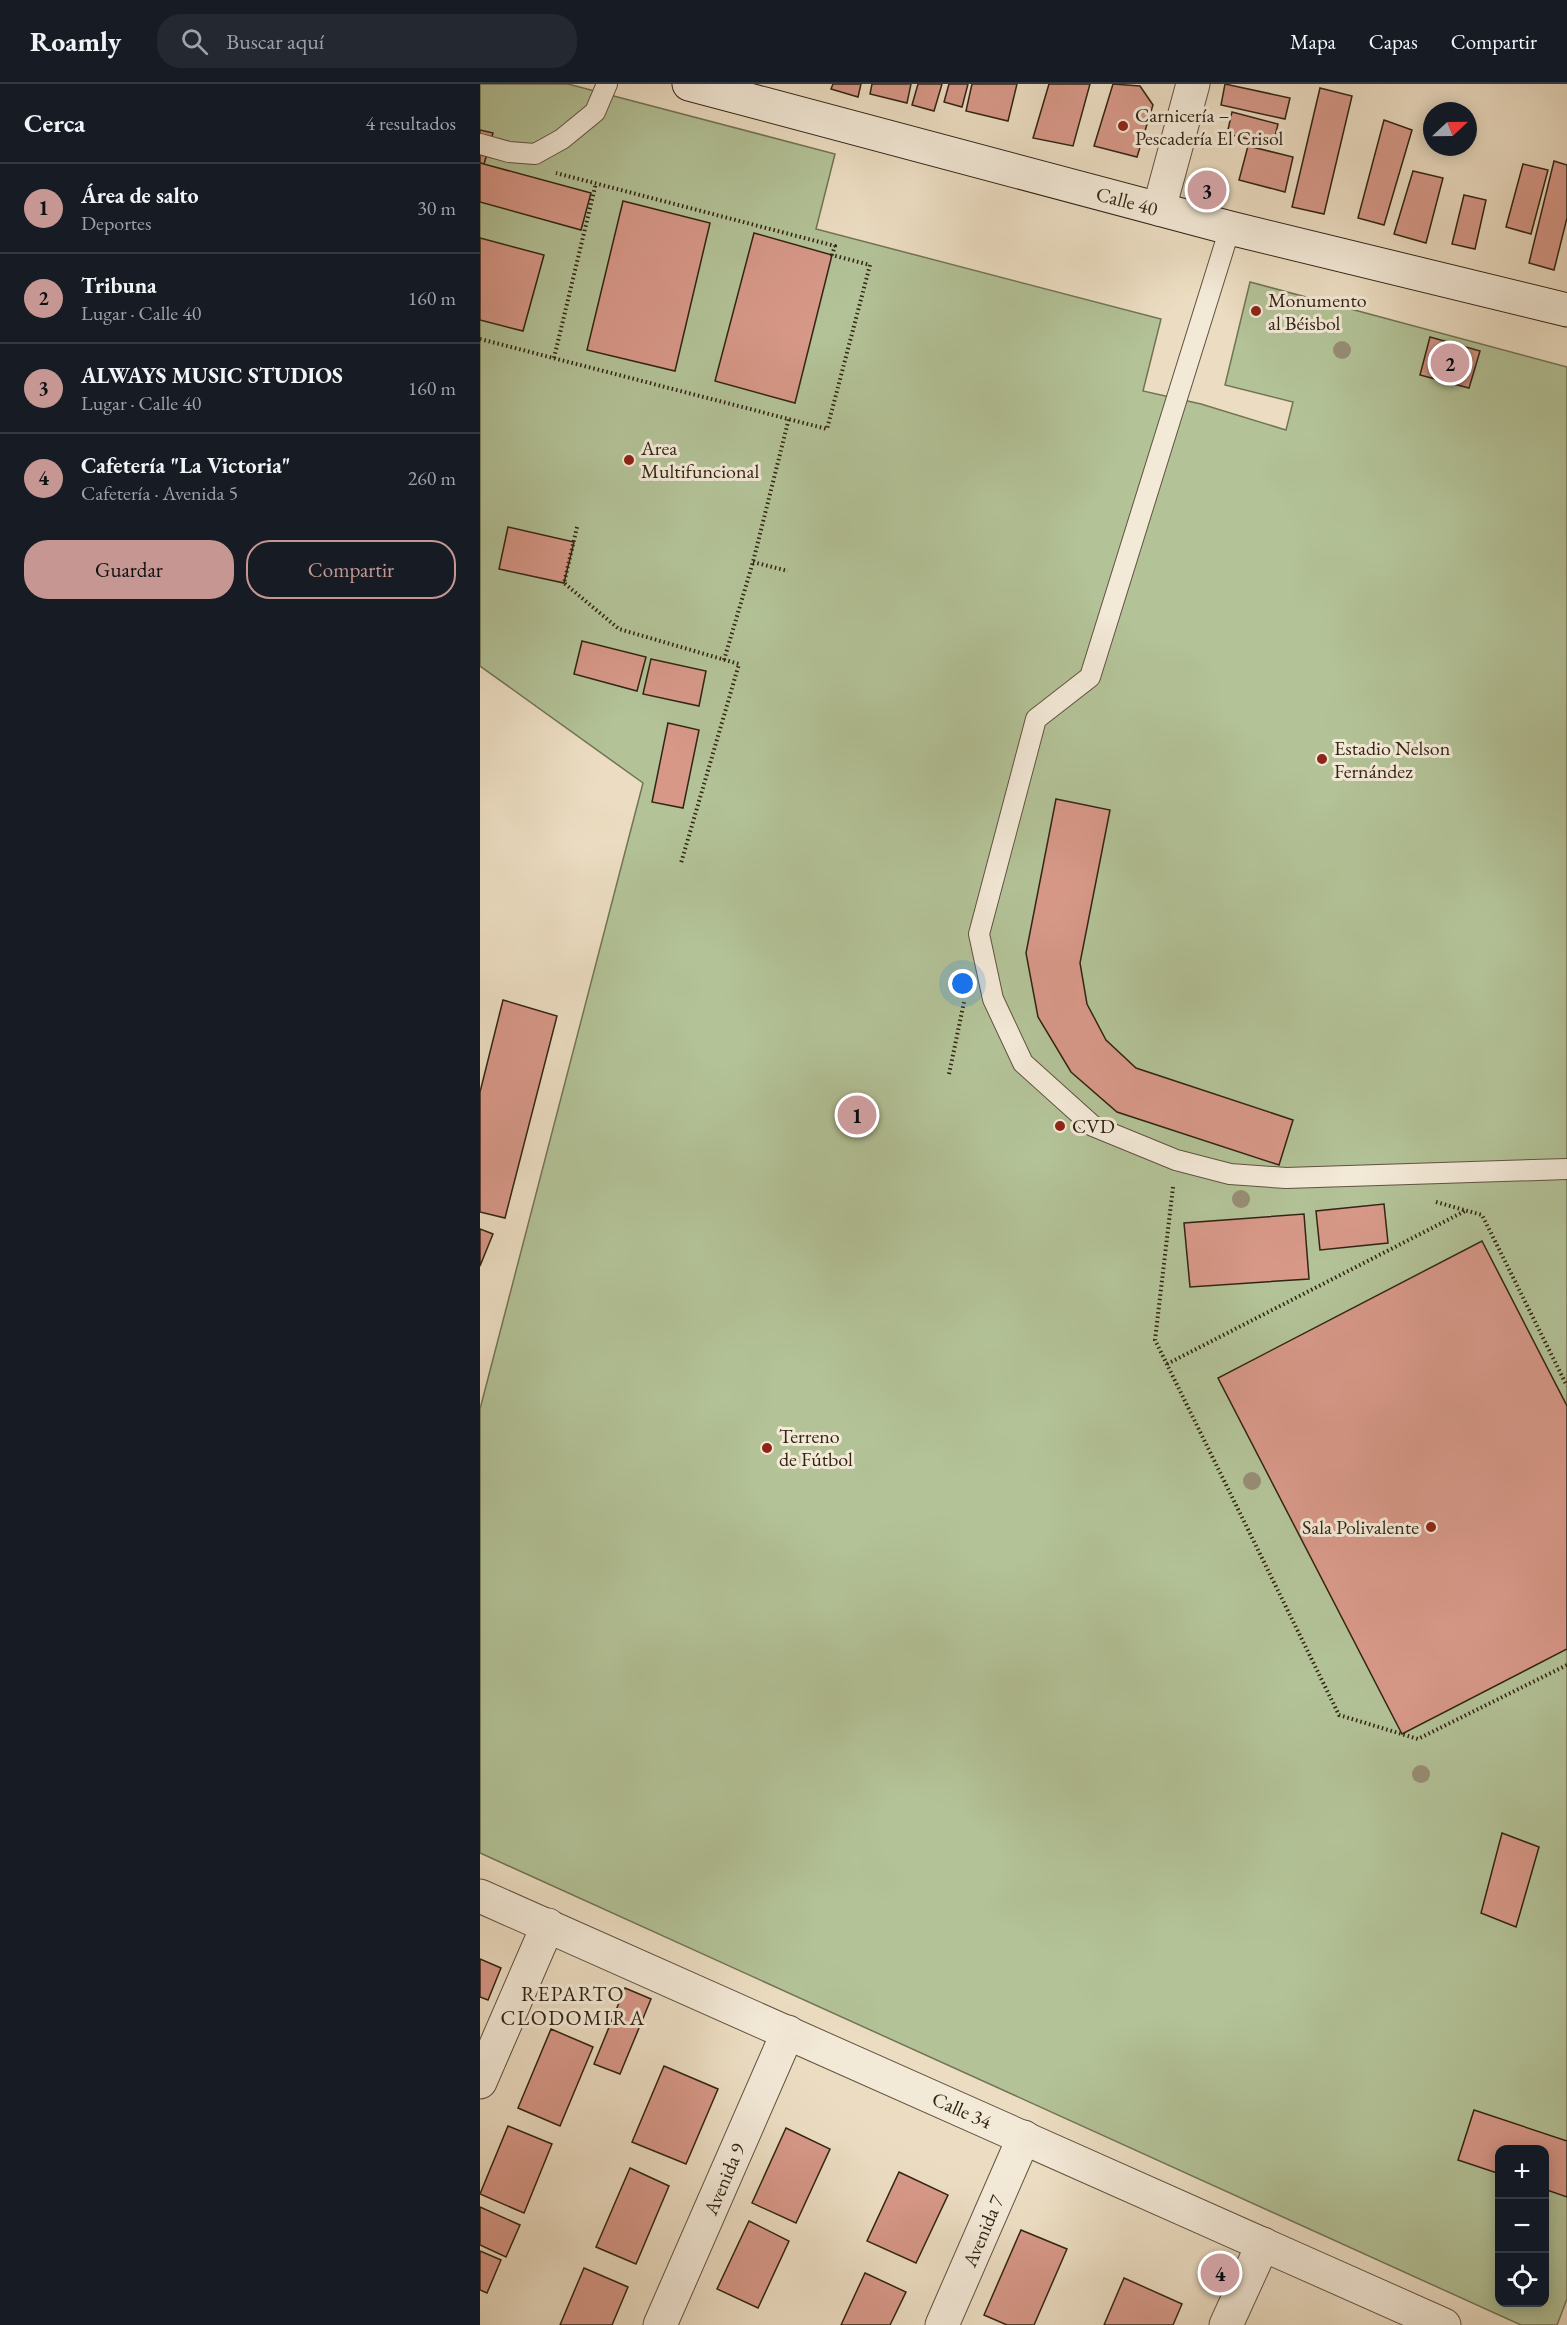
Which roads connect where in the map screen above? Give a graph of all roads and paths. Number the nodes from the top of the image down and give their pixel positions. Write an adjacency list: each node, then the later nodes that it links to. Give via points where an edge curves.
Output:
1 (607, 84): 4 (lane, via 595,112 562,139 535,154)
2 (688, 84): 7 (street, Calle 40)
3 (1192, 84): 7 (street)
4 (480, 144)
5 (550, 171): 6 (path)
6 (596, 183): 11 (path); 12 (path, via 835,246 832,255 870,265 827,429)
7 (1159, 209): 8 (street, Calle 40)
8 (1230, 228): 9 (street, Calle 40); 18 (lane, via 1090,677 1036,719 979,934 993,999 1023,1063 1093,1126)
9 (1567, 309)
10 (480, 339): 11 (path)
11 (554, 358): 12 (path)
12 (789, 418): 14 (path)
13 (577, 527): 16 (path, via 564,583 619,629)
14 (753, 562): 15 (path); 16 (path)
15 (788, 571)
16 (724, 660): 17 (path, via 740,664)
17 (681, 863)
18 (1176, 1161): 19 (lane, via 1230,1174 1286,1178); 22 (path, via 1155,1340)
19 (1567, 1169)
20 (1433, 1201): 21 (path)
21 (1467, 1210): 22 (path); 23 (path, via 1482,1215)
22 (1167, 1364): 24 (path, via 1339,1715 1418,1739)
23 (1567, 1386)
24 (1567, 1665)
25 (480, 1896): 26 (street, Calle 34)
26 (548, 1925): 27 (street, Calle 34); 28 (street)
27 (788, 2032): 29 (street, Calle 34); 31 (street, Avenida 9)
28 (480, 2082)
29 (1024, 2137): 30 (street, Calle 34); 32 (street, Avenida 7)
30 (1263, 2244): 33 (street); 34 (street, Calle 34)
31 (660, 2325)
32 (942, 2325)
33 (1226, 2325)
34 (1444, 2325)

